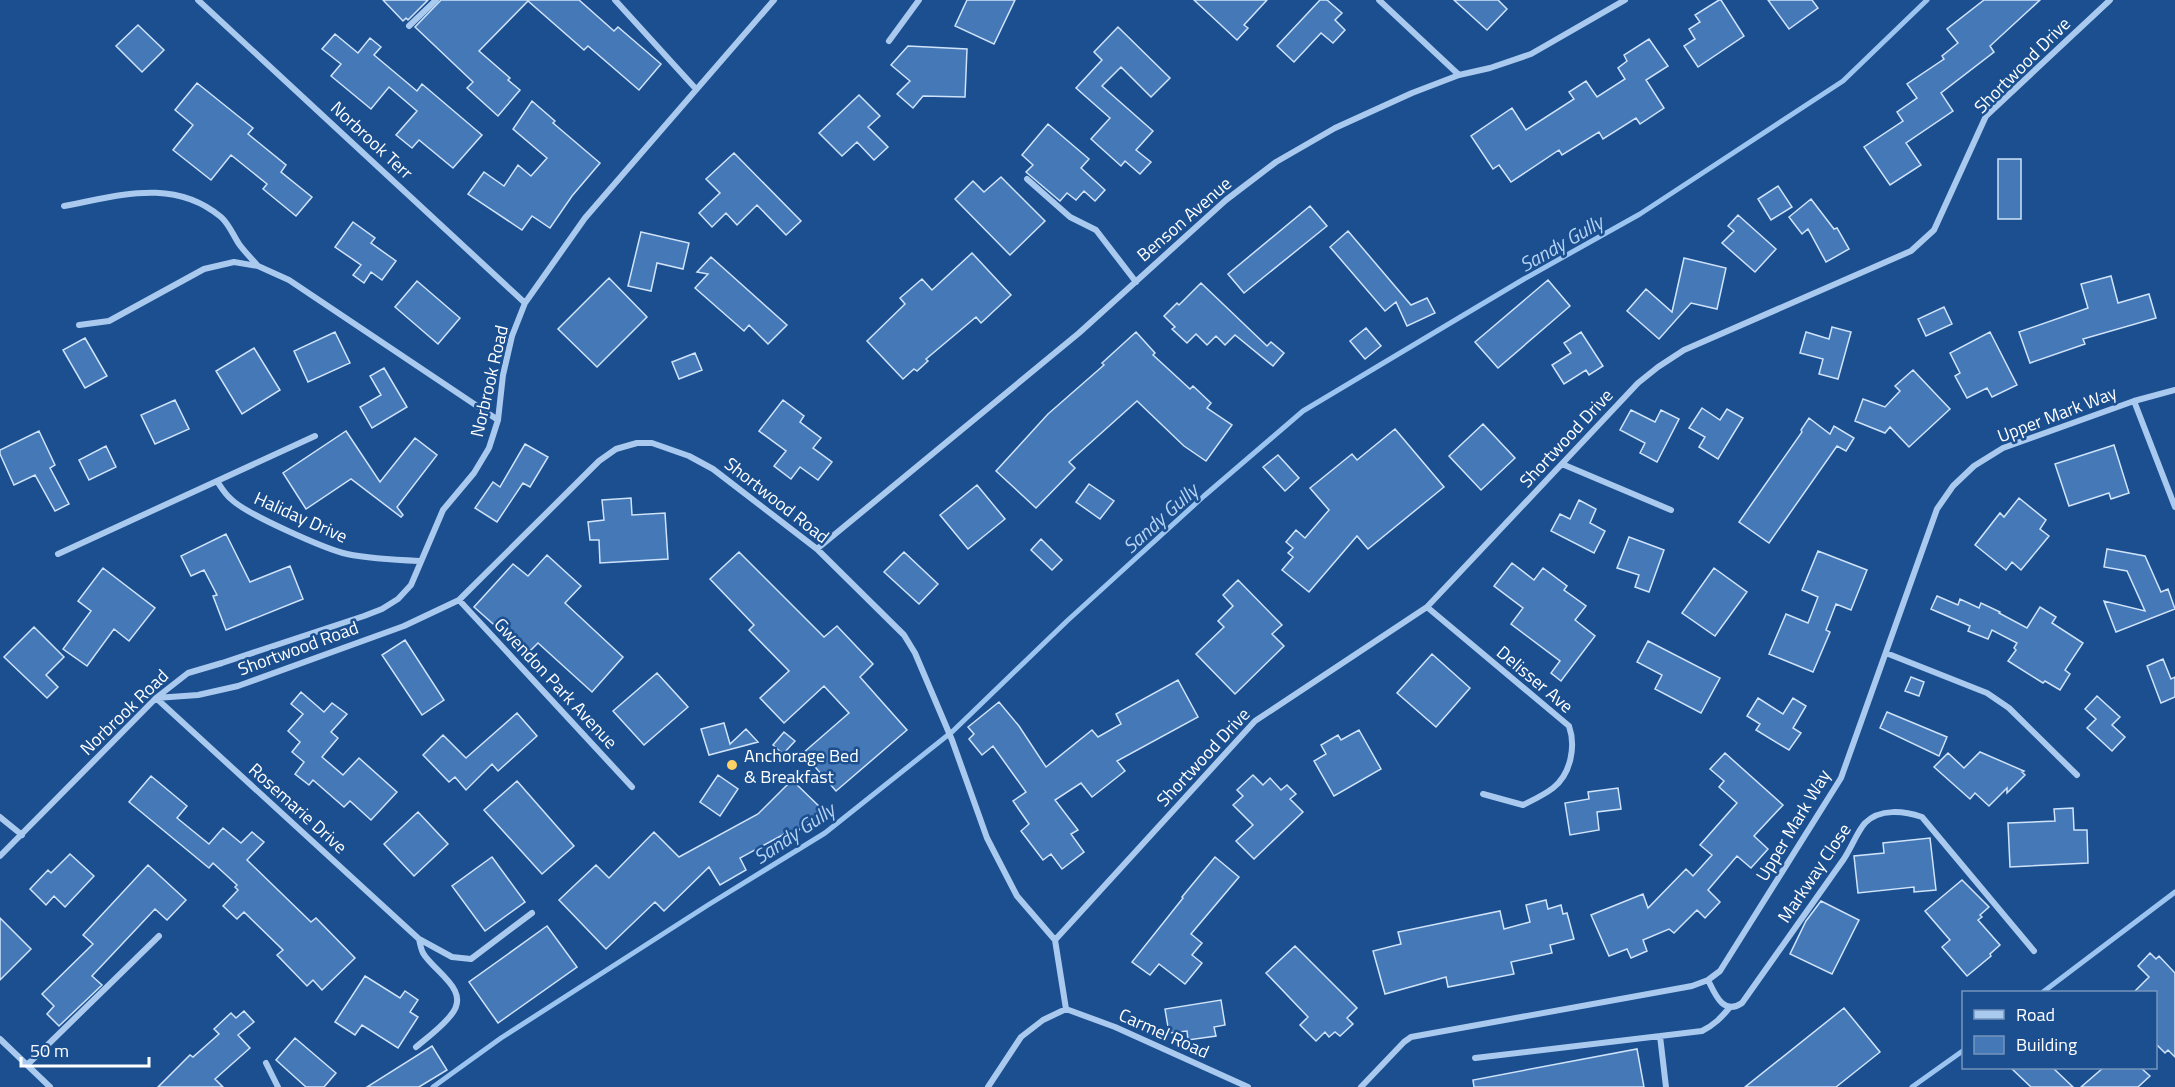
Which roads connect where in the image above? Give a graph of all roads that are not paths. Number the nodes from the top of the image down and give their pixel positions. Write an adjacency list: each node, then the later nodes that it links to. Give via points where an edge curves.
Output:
1 (198, 0): 17 (street, Norbrook Terr)
2 (436, 0): 9 (street)
3 (615, 0): 12 (street)
4 (774, 0): 12 (street, Norbrook Road)
5 (919, 0): 10 (street)
6 (1379, 0): 11 (street)
7 (1625, 0): 11 (street, Benson Avenue, via 1531,54)
8 (2110, 0): 23 (street, Shortwood Drive, via 1986,116 1934,230 1911,251 1684,350 1638,383)
9 (409, 26)
10 (889, 41)
11 (1460, 75): 16 (street, Benson Avenue, via 1335,128 1276,162 1226,200)
12 (696, 89): 17 (street, Norbrook Road, via 585,218)
13 (1027, 179): 16 (street, via 1070,217 1096,230)
14 (64, 206): 15 (street, via 122,195 176,194 200,202 222,218)
15 (258, 266): 18 (street, via 234,262 204,269 109,321); 21 (street, via 289,280)
16 (1136, 282): 27 (street, Benson Avenue)
17 (525, 303): 21 (street, Norbrook Road, via 505,366)
18 (79, 325)
19 (2175, 390): 20 (street, Upper Mark Way)
20 (2134, 401): 25 (street); 32 (street, Upper Mark Way, via 2003,448 1974,466 1953,486 1938,509)
21 (498, 420): 29 (street, Norbrook Road, via 489,448 443,510)
22 (315, 436): 24 (street)
23 (1562, 464): 26 (street); 31 (street, Shortwood Drive)
24 (217, 481): 28 (street); 29 (street, Haliday Drive, via 247,511 345,554)
25 (2175, 507)
26 (1671, 510)
27 (817, 549): 30 (street, Shortwood Road, via 713,469 670,449 637,443 616,449 599,461); 43 (street, Shortwood Road, via 904,635 915,653 987,838 1017,896)
28 (58, 554)
29 (420, 561): 33 (street, Norbrook Road, via 411,585 382,609 188,673)
30 (459, 600): 33 (street, Shortwood Road, via 404,626 238,686 198,696); 35 (street, Gwendon Park Avenue)
31 (1427, 607): 36 (street, Delisser Ave, via 1569,726 1572,752 1567,770 1555,787 1523,805); 43 (street, Shortwood Drive, via 1255,721)
32 (1886, 653): 34 (street, via 1987,693 2009,708); 45 (street, Upper Mark Way, via 1841,778 1730,958)
33 (156, 698): 38 (street, Norbrook Road); 42 (street, Rosemarie Drive)
34 (2077, 775)
35 (632, 787)
36 (1483, 794)
37 (0, 817): 38 (street)
38 (22, 835): 39 (street, Norbrook Road)
39 (0, 856)
40 (532, 913): 42 (street, via 471,959 452,957)
41 (159, 936): 53 (street)
42 (419, 939): 50 (street, via 422,952 450,981 457,1004 452,1014)
43 (1055, 940): 47 (street)
44 (2034, 951): 46 (street, Markway Close, via 1922,817 1892,811 1865,823 1847,855 1742,1003)
45 (1707, 980): 46 (street, via 1719,1001); 58 (street, Upper Mark Way, via 1692,986 1411,1037)
46 (1730, 1008): 48 (street, Markway Close, via 1719,1021 1702,1031)
47 (1066, 1009): 56 (street, via 1021,1036); 57 (street, Carmel Road)
48 (1660, 1036): 51 (street, Markway Close); 59 (street)
49 (0, 1039): 53 (street)
50 (416, 1047)
51 (1475, 1058)
52 (266, 1063): 55 (street)
53 (27, 1065): 54 (street)
54 (50, 1087)
55 (278, 1087)
56 (988, 1087)
57 (1248, 1087)
58 (1361, 1087)
59 (1666, 1087)

